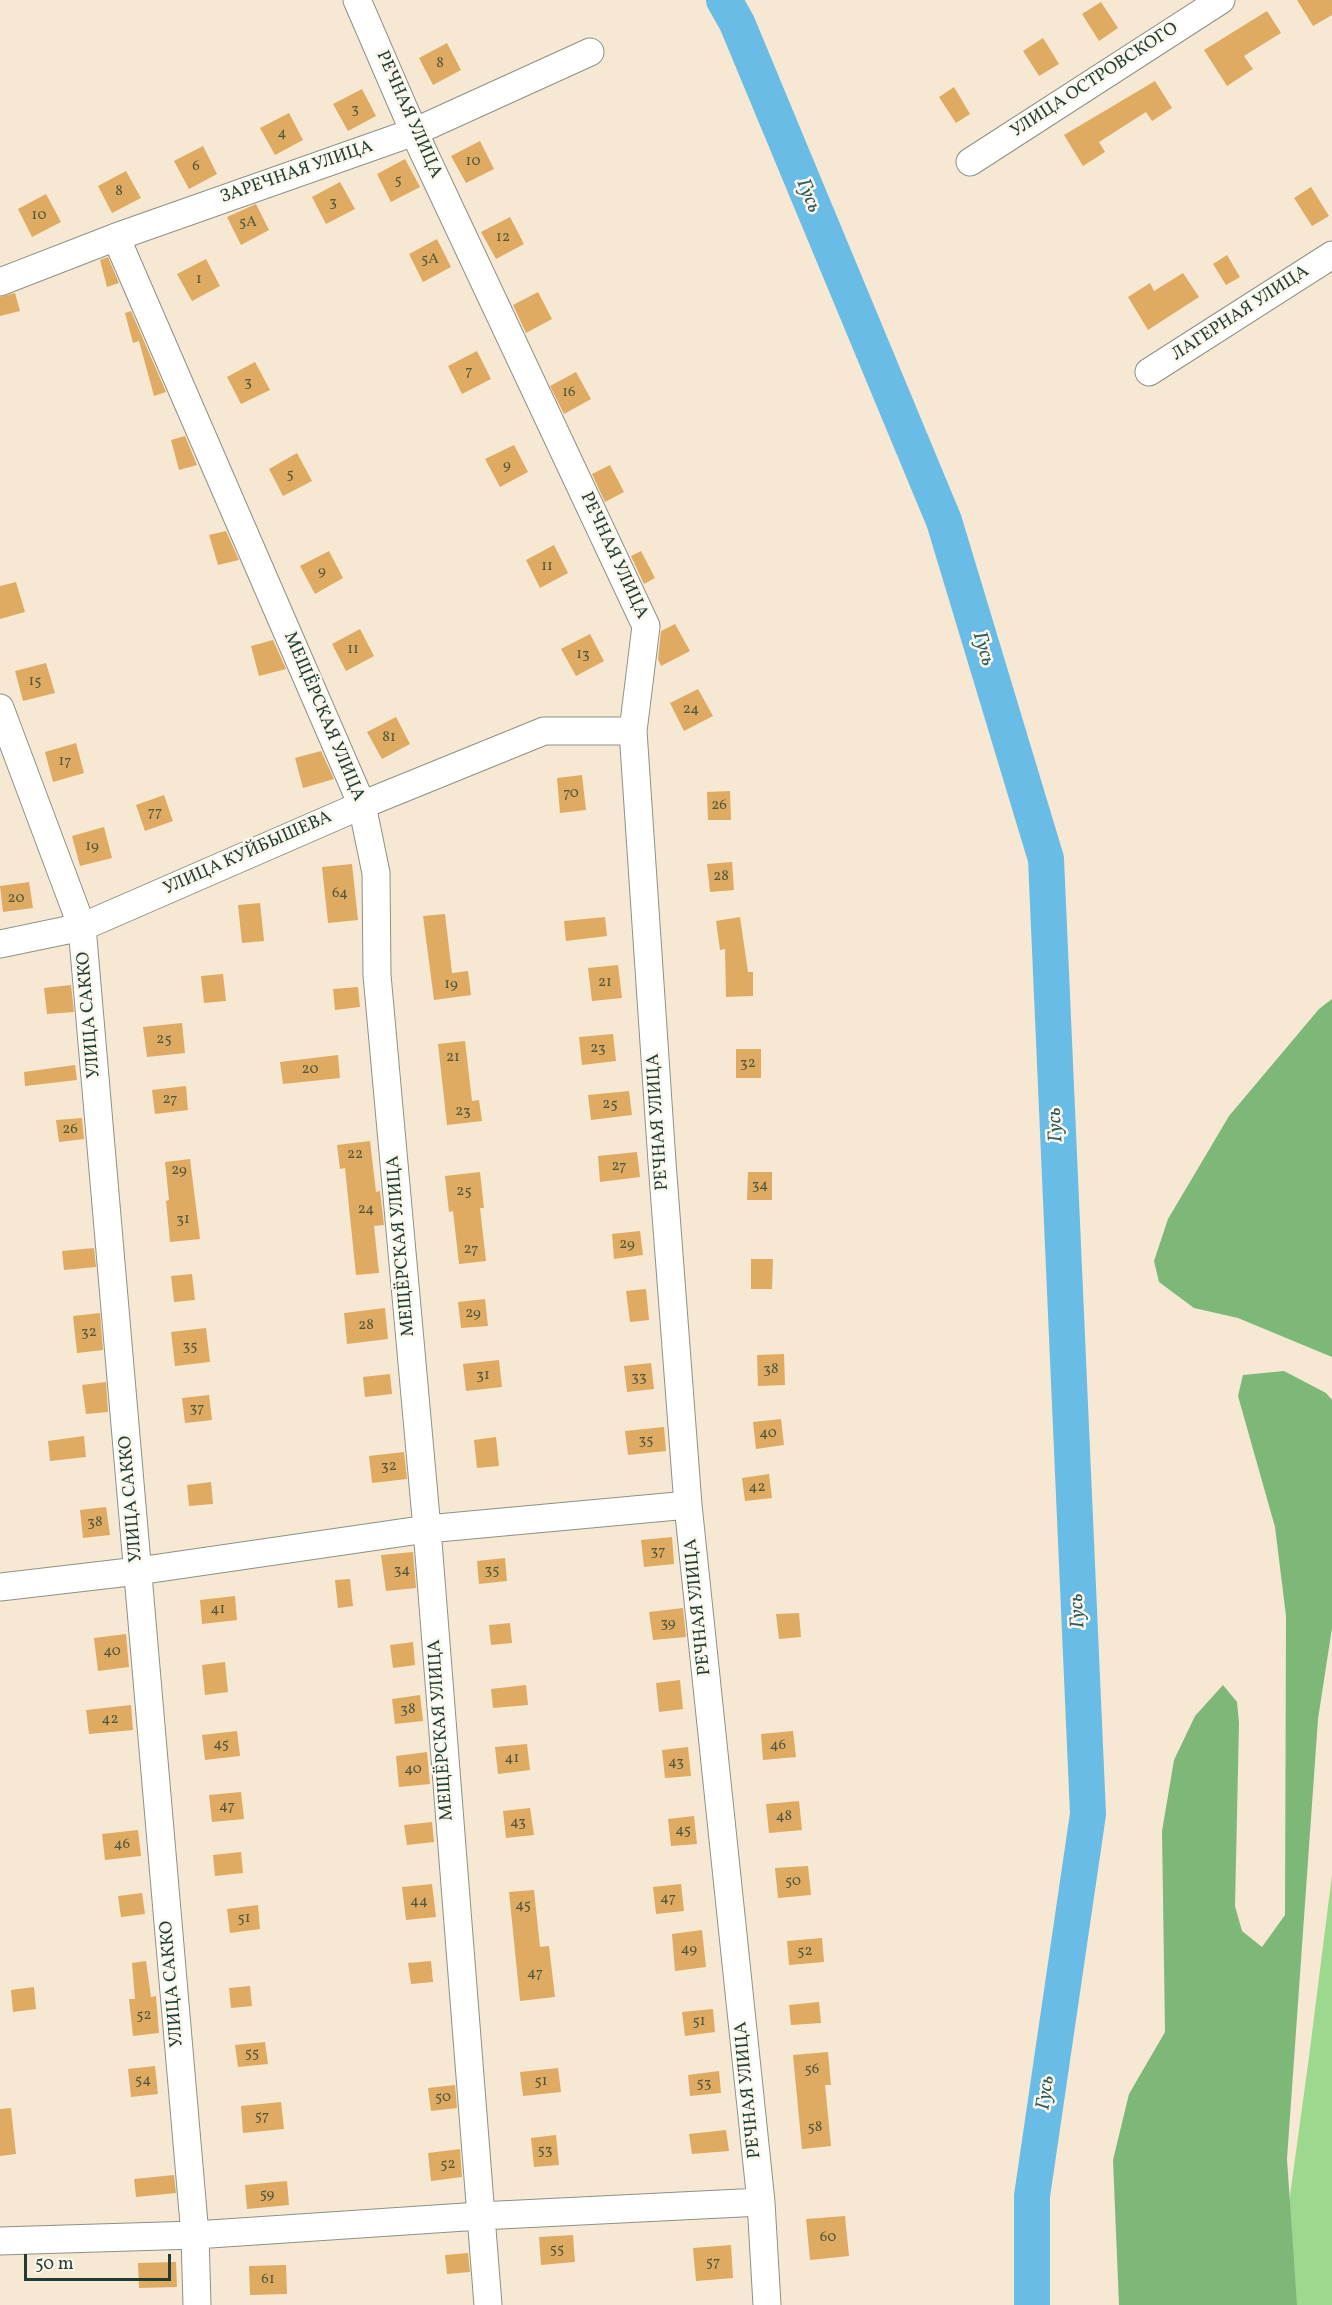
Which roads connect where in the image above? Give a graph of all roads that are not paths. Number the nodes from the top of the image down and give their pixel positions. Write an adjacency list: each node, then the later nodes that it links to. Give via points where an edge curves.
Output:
1 (357, 0): 4 (street, РЕЧНАЯ УЛИЦА)
2 (1221, 0): 5 (street, УЛИЦА ОСТРОВСКОГО)
3 (590, 52): 4 (street, ЗАРЕЧНАЯ УЛИЦА)
4 (414, 132): 6 (street, ЗАРЕЧНАЯ УЛИЦА); 11 (street, РЕЧНАЯ УЛИЦА, via 646,626)
5 (970, 162)
6 (116, 237): 8 (street, ЗАРЕЧНАЯ УЛИЦА); 12 (street, МЕЩЁРСКАЯ УЛИЦА)
7 (1332, 255): 9 (street, ЛАГЕРНАЯ УЛИЦА)
8 (0, 282)
9 (1149, 372)
10 (0, 708): 13 (street, УЛИЦА САККО)
11 (633, 731): 12 (street, УЛИЦА КУЙБЫШЕВА, via 544,731); 15 (street, РЕЧНАЯ УЛИЦА)
12 (362, 805): 13 (street, УЛИЦА КУЙБЫШЕВА); 16 (street, МЕЩЁРСКАЯ УЛИЦА, via 376,873 377,975)
13 (82, 927): 14 (street, УЛИЦА КУЙБЫШЕВА); 17 (street, УЛИЦА САККО)
14 (0, 944)
15 (688, 1505): 16 (street); 19 (street, РЕЧНАЯ УЛИЦА)
16 (427, 1528): 17 (street); 20 (street, МЕЩЁРСКАЯ УЛИЦА)
17 (138, 1571): 18 (street); 21 (street, УЛИЦА САККО)
18 (0, 1587)
19 (761, 2202): 20 (street); 25 (street, РЕЧНАЯ УЛИЦА)
20 (480, 2216): 21 (street); 24 (street, МЕЩЁРСКАЯ УЛИЦА)
21 (195, 2235): 22 (street); 23 (street, УЛИЦА САККО)
22 (0, 2241)
23 (197, 2305)
24 (488, 2305)
25 (767, 2305)

